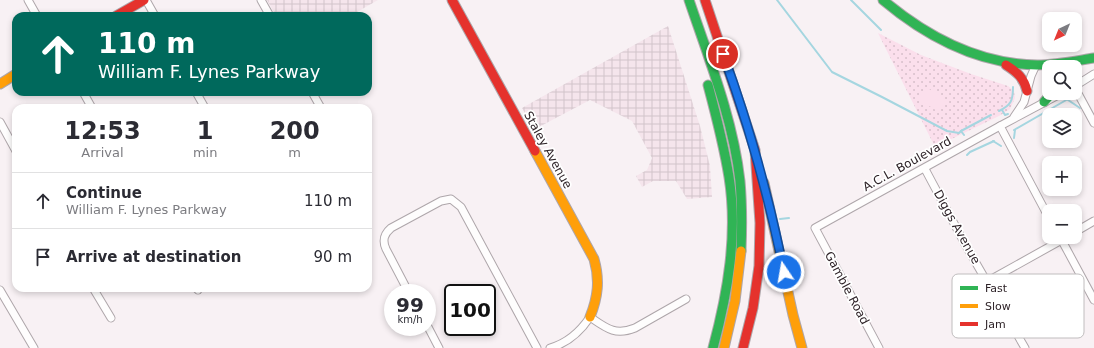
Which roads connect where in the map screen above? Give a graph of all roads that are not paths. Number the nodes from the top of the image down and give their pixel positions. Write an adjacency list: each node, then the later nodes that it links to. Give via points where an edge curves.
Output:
1 (28, 0): 9 (street)
2 (145, 0): 10 (main road); 11 (street)
3 (261, 0): 12 (street)
4 (452, 0): 48 (main road, Staley Avenue, via 594,259 599,287)
5 (685, 0): 56 (main road, via 721,133 729,179 732,236 729,274)
6 (689, 0): 57 (main road, via 724,104 737,157 740,183 742,242 730,329)
7 (705, 0): 31 (main road)
8 (883, 0): 15 (main road, via 935,36 965,51)
9 (35, 12)
10 (123, 12)
11 (152, 12)
12 (268, 12)
13 (1094, 58): 14 (main road)
14 (1082, 61)
15 (1000, 62): 16 (main road); 22 (main road, via 1022,75)
16 (1036, 65): 17 (main road); 22 (street, A.C.L. Boulevard)
17 (1042, 67)
18 (1094, 74): 20 (street)
19 (12, 76): 21 (main road)
20 (1082, 82)
21 (0, 84)
22 (1027, 91): 26 (street, A.C.L. Boulevard, via 1022,106)
23 (1048, 100): 25 (street, A.C.L. Boulevard)
24 (1082, 100): 28 (street)
25 (1044, 102): 26 (street, A.C.L. Boulevard)
26 (1011, 120): 29 (street, A.C.L. Boulevard)
27 (0, 122): 30 (street)
28 (1094, 123)
29 (1000, 126): 32 (street, A.C.L. Boulevard); 33 (street)
30 (12, 144)
31 (755, 150): 58 (main road, via 760,222 759,266 753,308); 59 (main road)
32 (925, 168): 35 (street, A.C.L. Boulevard); 39 (street, Diggs Avenue)
33 (1042, 205)
34 (1094, 222): 36 (street)
35 (815, 228): 60 (street, Gamble Road)
36 (1082, 228)
37 (1052, 244): 40 (street)
38 (1065, 244): 41 (street)
39 (983, 274)
40 (1001, 274)
41 (1081, 274)
42 (1084, 281): 47 (street)
43 (405, 284): 54 (street, via 386,249 385,234 441,201 451,199 462,207)
44 (0, 290): 52 (street)
45 (95, 292): 49 (street)
46 (686, 299): 48 (street, via 626,331 611,330)
47 (1094, 300)
48 (590, 317): 55 (street, via 575,335)
49 (110, 318)
50 (433, 336): 53 (street)
51 (1019, 338): 61 (street, Diggs Avenue)
52 (34, 348)
53 (439, 348)
54 (537, 348)
55 (550, 348)
56 (713, 348)
57 (724, 348)
58 (743, 348)
59 (802, 348)
60 (879, 348)
61 (1025, 348)

